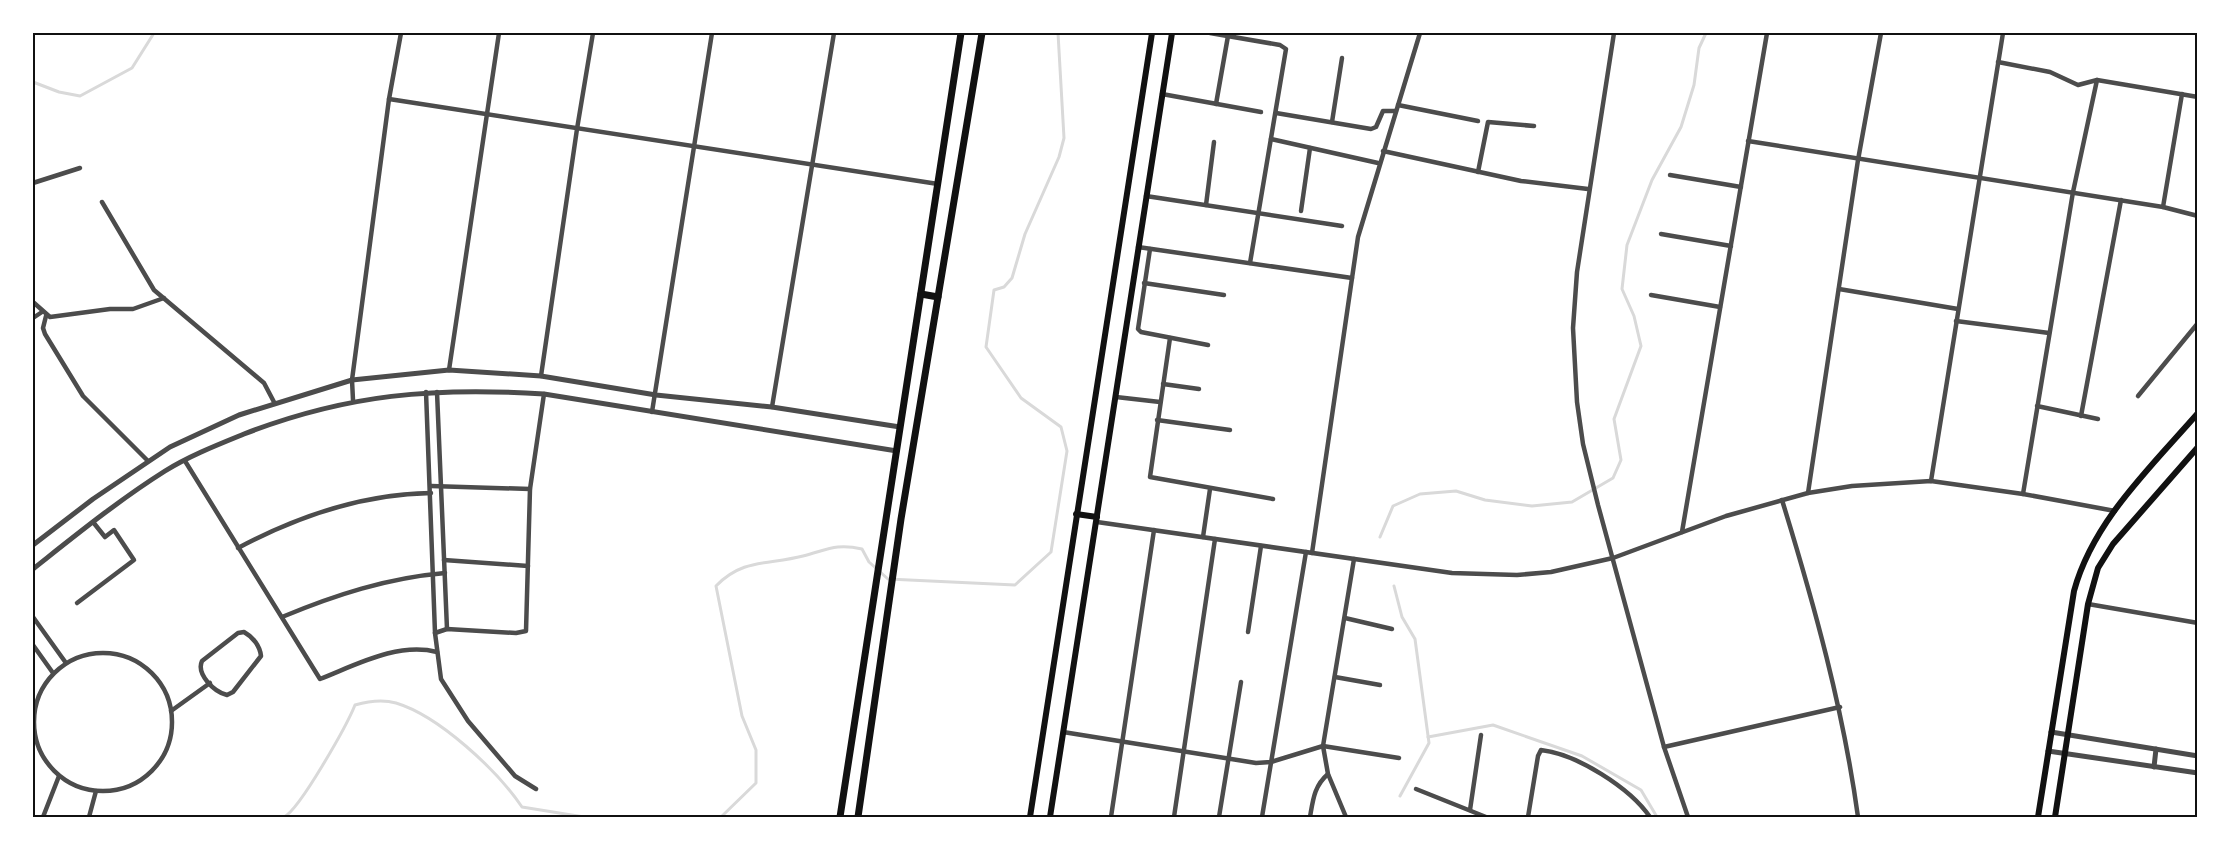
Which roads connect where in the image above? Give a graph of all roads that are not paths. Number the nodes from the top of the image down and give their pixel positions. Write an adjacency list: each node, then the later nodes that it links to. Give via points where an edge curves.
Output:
1 (401, 33): 23 (street)
2 (499, 33): 27 (street)
3 (594, 33): 33 (street)
4 (712, 33): 37 (street)
5 (834, 33): 42 (street)
6 (961, 33): 48 (main road)
7 (982, 33): 72 (main road)
8 (1152, 33): 123 (main road)
9 (1172, 33): 20 (main road)
10 (1210, 33): 16 (street)
11 (1420, 33): 25 (street)
12 (1614, 33): 50 (street)
13 (1767, 33): 35 (street)
14 (1881, 33): 40 (street)
15 (2003, 33): 18 (street)
16 (1228, 36): 24 (street); 29 (street, via 1287,49)
17 (1342, 58): 31 (street)
18 (1998, 62): 19 (street, via 2050,72 2078,85); 46 (street)
19 (2097, 80): 21 (street); 51 (street)
20 (1162, 94): 24 (street); 52 (main road)
21 (2182, 94): 22 (street); 56 (street)
22 (2198, 97)
23 (389, 99): 27 (street); 87 (street)
24 (1216, 104): 28 (street)
25 (1398, 105): 26 (street); 30 (street)
26 (1396, 111): 31 (street, via 1381,113 1374,129); 39 (street)
27 (485, 112): 33 (street); 85 (street)
28 (1261, 112)
29 (1276, 113): 31 (street); 34 (street)
30 (1478, 121)
31 (1332, 122)
32 (1534, 126): 44 (street, via 1488,122)
33 (577, 129): 37 (street); 86 (street)
34 (1271, 139): 38 (street); 58 (street)
35 (1748, 141): 40 (street); 49 (street)
36 (1214, 142): 55 (street)
37 (695, 145): 42 (street); 93 (street)
38 (1310, 148): 41 (street); 57 (street)
39 (1383, 151): 41 (street); 44 (street)
40 (1858, 160): 46 (street); 68 (street)
41 (1378, 163): 66 (street, via 1358,237)
42 (814, 164): 48 (street); 100 (street)
43 (80, 168): 47 (street)
44 (1478, 172): 50 (street)
45 (1670, 175): 49 (street)
46 (1979, 178): 51 (street); 76 (street)
47 (33, 183)
48 (938, 184): 69 (main road)
49 (1741, 187): 62 (street)
50 (1588, 189): 137 (street, via 1573,328 1577,402 1583,444)
51 (2073, 192): 53 (street); 82 (street)
52 (1146, 196): 55 (street); 63 (main road)
53 (2121, 200): 56 (street); 103 (street)
54 (102, 202): 73 (street, via 147,282)
55 (1206, 205): 58 (street)
56 (2163, 207): 59 (street)
57 (1301, 211)
58 (1258, 213): 60 (street); 65 (street)
59 (2198, 216)
60 (1342, 226)
61 (1661, 234): 62 (street)
62 (1731, 246): 75 (street)
63 (1138, 247): 64 (street); 94 (main road)
64 (1150, 249): 65 (street); 67 (street)
65 (1250, 263): 66 (street)
66 (1352, 278): 136 (street)
67 (1144, 283): 70 (street); 83 (street, via 1138,329)
68 (1839, 289): 76 (street); 118 (street)
69 (921, 294): 72 (main road); 106 (main road)
70 (1224, 295)
71 (1651, 295): 75 (street)
72 (938, 297): 125 (main road)
73 (164, 298): 78 (street, via 133,309); 97 (street, via 264,382)
74 (33, 302): 77 (street)
75 (1720, 307): 129 (street)
76 (1958, 309): 80 (street)
77 (42, 312): 78 (street); 79 (street)
78 (46, 316): 110 (street, via 45,334 78,390)
79 (33, 318)
80 (1956, 321): 82 (street); 112 (street)
81 (2198, 323): 95 (street)
82 (2049, 333): 99 (street)
83 (1170, 338): 84 (street); 88 (street)
84 (1208, 345)
85 (449, 370): 86 (street); 87 (street)
86 (541, 376): 93 (street)
87 (352, 380): 96 (street); 97 (street)
88 (1163, 384): 89 (street); 98 (street)
89 (1199, 389)
90 (426, 392): 91 (street); 96 (street); 113 (street)
91 (437, 392): 92 (street); 114 (street)
92 (544, 394): 101 (street); 115 (street)
93 (656, 395): 100 (street); 101 (street)
94 (1116, 396): 98 (street); 126 (main road)
95 (2138, 396)
96 (353, 400): 111 (street, via 284,418)
97 (274, 402): 110 (street, via 201,432)
98 (1160, 402): 105 (street)
99 (2037, 406): 103 (street); 119 (street)
100 (772, 407): 106 (street)
101 (652, 412): 109 (street)
102 (2198, 413): 122 (main road)
103 (2081, 416): 104 (street)
104 (2098, 419)
105 (1157, 420): 107 (street); 116 (street, via 1150,477)
106 (900, 427): 109 (main road)
107 (1230, 430)
108 (2198, 447): 145 (main road, via 2113,544 2098,568)
109 (897, 451): 124 (main road)
110 (148, 461): 132 (street)
111 (185, 461): 127 (street); 134 (street)
112 (1931, 481): 118 (street, via 1886,482); 119 (street)
113 (431, 486): 114 (street); 117 (street)
114 (441, 487): 115 (street); 139 (street)
115 (530, 489): 140 (street)
116 (1210, 489): 120 (street); 130 (street)
117 (431, 493): 134 (street, via 372,498 344,505 289,523); 143 (street)
118 (1808, 493): 121 (street)
119 (2023, 494): 122 (street)
120 (1274, 499)
121 (1782, 500): 129 (street); 162 (street)
122 (2115, 511): 165 (main road, via 2082,562)
123 (1076, 514): 126 (main road); 191 (main road)
124 (886, 519): 125 (main road); 189 (main road)
125 (901, 519): 190 (main road)
126 (1097, 519): 128 (street); 164 (main road)
127 (93, 522): 141 (street); 144 (street, via 105,537 114,530 134,560)
128 (1154, 530): 130 (street); 168 (street)
129 (1682, 532): 137 (street)
130 (1203, 537): 131 (street)
131 (1215, 539): 133 (street); 173 (street)
132 (33, 545)
133 (1261, 546): 135 (street); 152 (street)
134 (238, 548): 147 (street)
135 (1306, 552): 136 (street); 178 (street)
136 (1312, 553): 138 (street)
137 (1613, 558): 138 (street, via 1551,572 1517,574 1452,573); 170 (street)
138 (1354, 559): 148 (street)
139 (444, 560): 140 (street); 142 (street)
140 (528, 566): 150 (street, via 526,631)
141 (33, 569)
142 (445, 573): 143 (street); 150 (street)
143 (433, 574): 147 (street, via 381,582); 153 (street)
144 (77, 603)
145 (2088, 604): 149 (street); 166 (main road)
146 (33, 617): 156 (street)
147 (282, 617): 155 (street, via 320,679 383,655 421,648)
148 (1345, 618): 151 (street); 158 (street)
149 (2198, 623)
150 (447, 629): 153 (street)
151 (1392, 629)
152 (1248, 632)
153 (435, 633): 155 (street)
154 (33, 645): 157 (street)
155 (436, 652): 183 (street, via 441,679 468,721 515,776)
156 (66, 663): 157 (street); 163 (street, via 105,652 125,656 143,665 158,680)
157 (53, 673): 182 (street, via 34,708 33,729 38,748)
158 (1335, 677): 161 (street); 169 (street)
159 (1241, 682): 177 (street)
160 (210, 683): 160 (street, via 200,673 202,661 238,633 250,635 261,656 233,692 221,694); 163 (street)
161 (1380, 685)
162 (1840, 707): 170 (street); 203 (street)
163 (171, 711): 185 (street, via 168,745 149,774 124,788)
164 (1063, 732): 168 (street); 192 (main road)
165 (2051, 732): 166 (street); 172 (main road)
166 (2066, 734): 171 (street); 174 (main road)
167 (1482, 735): 186 (street)
168 (1123, 742): 173 (street); 193 (street)
169 (1323, 746): 176 (street); 178 (street); 181 (street)
170 (1664, 747): 202 (street)
171 (2156, 749): 175 (street); 179 (street)
172 (2048, 751): 174 (street); 204 (main road)
173 (1184, 753): 177 (street); 194 (street)
174 (2064, 753): 179 (street); 205 (main road)
175 (2198, 756)
176 (1399, 758)
177 (1228, 759): 178 (street); 195 (street)
178 (1271, 762): 196 (street)
179 (2154, 767): 180 (street)
180 (2198, 773)
181 (1328, 774): 197 (street, via 1314,792); 198 (street)
182 (58, 776): 185 (street, via 76,787); 187 (street)
183 (536, 789)
184 (1416, 789): 186 (street)
185 (96, 792): 188 (street)
186 (1470, 810): 199 (street)
187 (43, 817)
188 (89, 817)
189 (840, 817)
190 (858, 817)
191 (1030, 817)
192 (1050, 817)
193 (1111, 817)
194 (1174, 817)
195 (1219, 817)
196 (1262, 817)
197 (1310, 817)
198 (1346, 817)
199 (1486, 817)
200 (1528, 817): 201 (street, via 1542,750 1582,764 1631,795)
201 (1650, 817)
202 (1688, 817)
203 (1858, 817)
204 (2037, 817)
205 (2055, 817)

